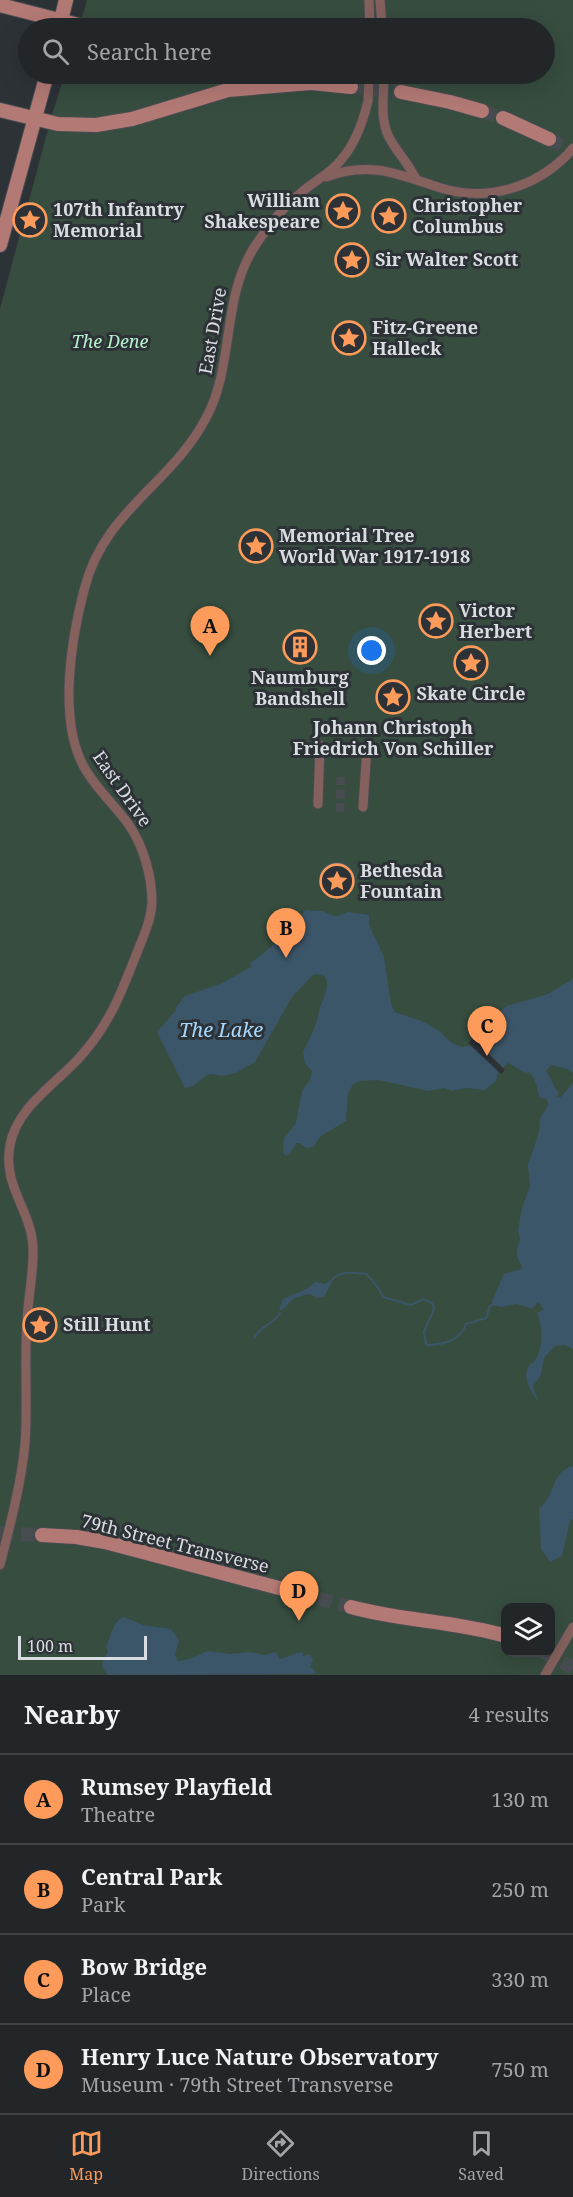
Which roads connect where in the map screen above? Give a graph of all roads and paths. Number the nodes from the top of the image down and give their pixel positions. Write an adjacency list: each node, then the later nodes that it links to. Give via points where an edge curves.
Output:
1 (66, 0): 6 (main road)
2 (369, 0): 7 (street)
3 (380, 0): 8 (street)
4 (0, 5): 5 (main road)
5 (41, 18)
6 (62, 18)
7 (370, 18)
8 (381, 18)
9 (44, 84): 19 (main road)
10 (296, 84): 19 (main road, via 238,88 110,124 82,126)
11 (320, 84): 14 (main road)
12 (369, 84): 22 (street, East Drive, bridge, via 358,134 341,161)
13 (384, 84): 23 (street, bridge, via 382,121)
14 (351, 87)
15 (401, 92): 17 (main road)
16 (0, 110): 19 (main road)
17 (482, 111)
18 (503, 118): 20 (main road)
19 (34, 119): 24 (main road)
20 (549, 139)
21 (570, 151): 23 (street, via 534,180 497,192 463,193)
22 (321, 178): 23 (street, via 366,168); 31 (street, East Drive, via 280,213 257,243 244,268 232,309 221,379 208,415 186,449 105,538 87,580 74,646 70,705 77,750 94,782 134,832 148,873 151,914 106,1024 23,1116 10,1145 11,1181 29,1225 33,1250 24,1449)
23 (416, 179)
24 (4, 217): 25 (main road)
25 (0, 245)
26 (320, 746): 28 (street)
27 (367, 747): 29 (street)
28 (318, 804)
29 (363, 807)
30 (42, 1535): 32 (main road, 79th Street Transverse, via 105,1542)
31 (0, 1565)
32 (298, 1593)
33 (351, 1607): 35 (main road)
34 (573, 1628): 36 (street)
35 (501, 1635)
36 (545, 1675)

